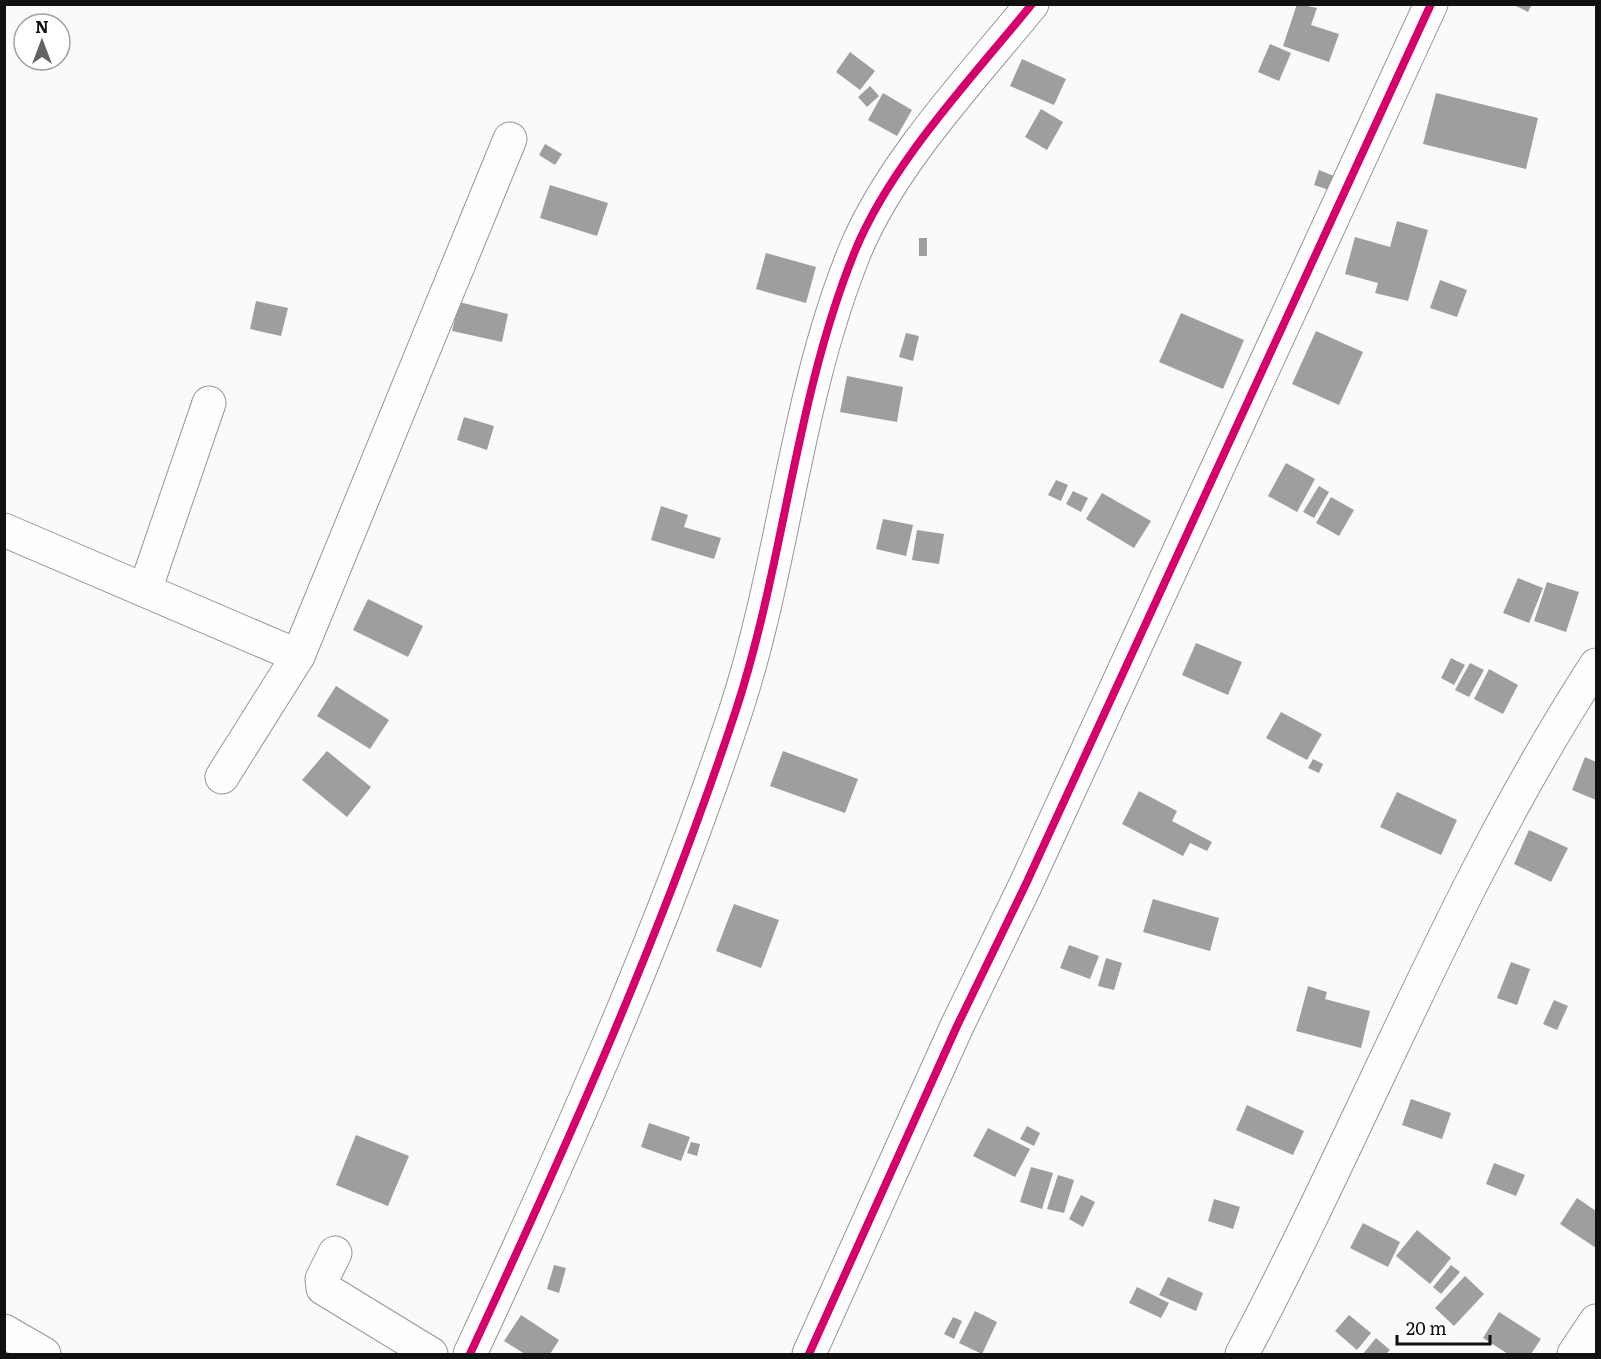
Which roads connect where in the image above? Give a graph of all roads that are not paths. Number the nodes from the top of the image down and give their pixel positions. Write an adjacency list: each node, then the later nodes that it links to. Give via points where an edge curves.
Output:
1 (1032, 4): 15 (street, via 927,134 883,197 856,250 828,333 808,411 757,639 694,830 633,990)
2 (1431, 4): 16 (street, via 957,1026)
3 (510, 139): 7 (street)
4 (209, 403): 6 (street)
5 (4, 530): 6 (street)
6 (145, 590): 7 (street)
7 (298, 656): 9 (street)
8 (1596, 665): 17 (street, via 1536,761 1484,859)
9 (222, 777)
10 (335, 1253): 14 (street, via 322,1279 323,1288)
11 (1596, 1321): 18 (street)
12 (4, 1331): 13 (street)
13 (44, 1354)
14 (431, 1354)
15 (470, 1354)
16 (810, 1354)
17 (1242, 1354)
18 (1574, 1354)

